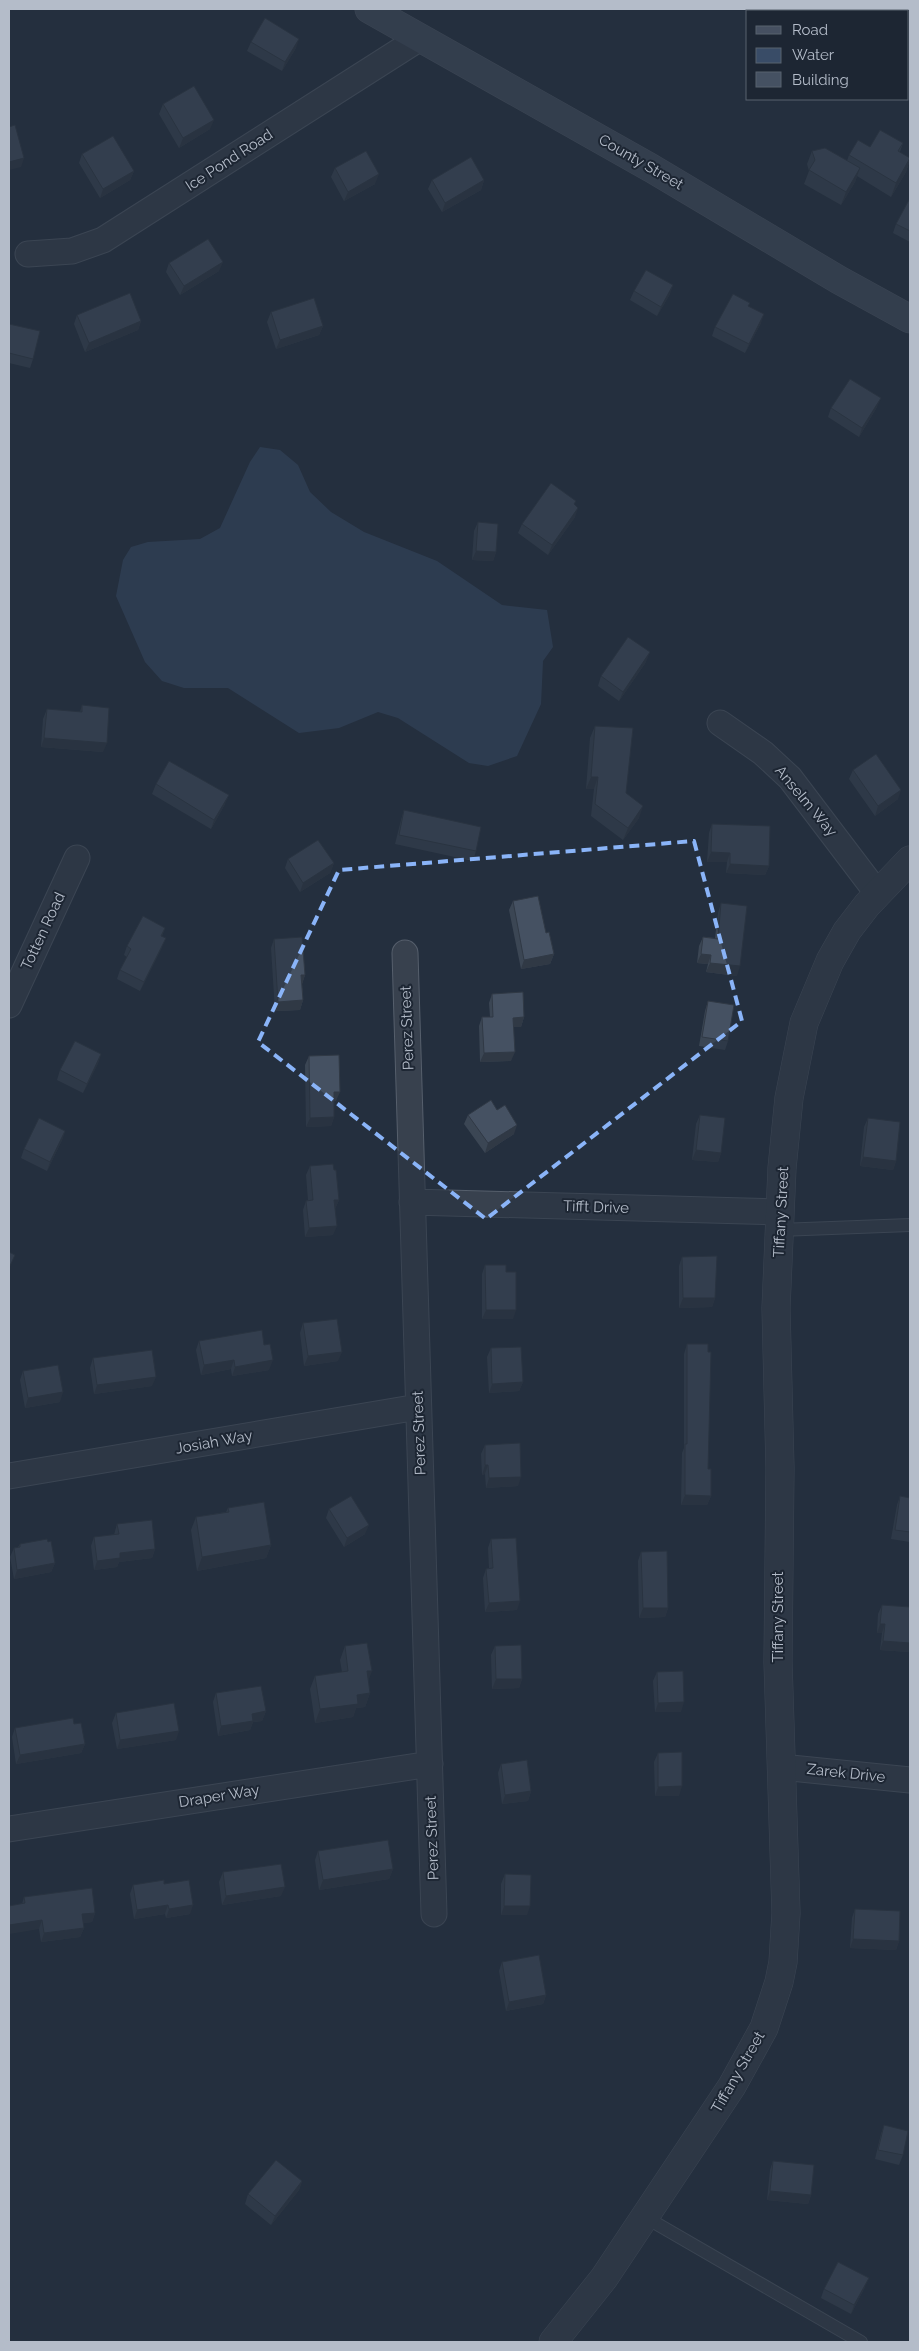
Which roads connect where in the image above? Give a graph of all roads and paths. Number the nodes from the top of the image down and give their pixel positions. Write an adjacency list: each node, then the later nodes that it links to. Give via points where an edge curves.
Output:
1 (369, 9): 2 (main road, County Street)
2 (420, 38): 3 (street, Ice Pond Road, via 103,240 72,251); 4 (main road, County Street)
3 (28, 254)
4 (910, 319)
5 (720, 723): 8 (street, Anselm Way, via 763,752 790,778)
6 (77, 858): 10 (street, Totten Road)
7 (910, 860): 8 (street, Tiffany Street)
8 (878, 894): 12 (street, Tiffany Street, via 847,931 804,1023 789,1098)
9 (405, 953): 11 (street, Perez Street)
10 (9, 1004)
11 (412, 1202): 12 (street, Tifft Drive); 14 (street, Perez Street)
12 (780, 1221): 13 (lane); 17 (street, Tiffany Street, via 776,1308)
13 (910, 1225)
14 (418, 1407): 15 (street, Josiah Way); 16 (street, Perez Street)
15 (9, 1476)
16 (430, 1764): 19 (street, Draper Way); 20 (street, Perez Street)
17 (781, 1767): 18 (street, Zarek Drive); 21 (street, Tiffany Street, via 785,1937 783,1962 772,2006 750,2057)
18 (910, 1780)
19 (9, 1829)
20 (434, 1914)
21 (645, 2217): 22 (street, Tiffany Street, via 604,2278); 23 (lane)
22 (553, 2342)
23 (861, 2342)

